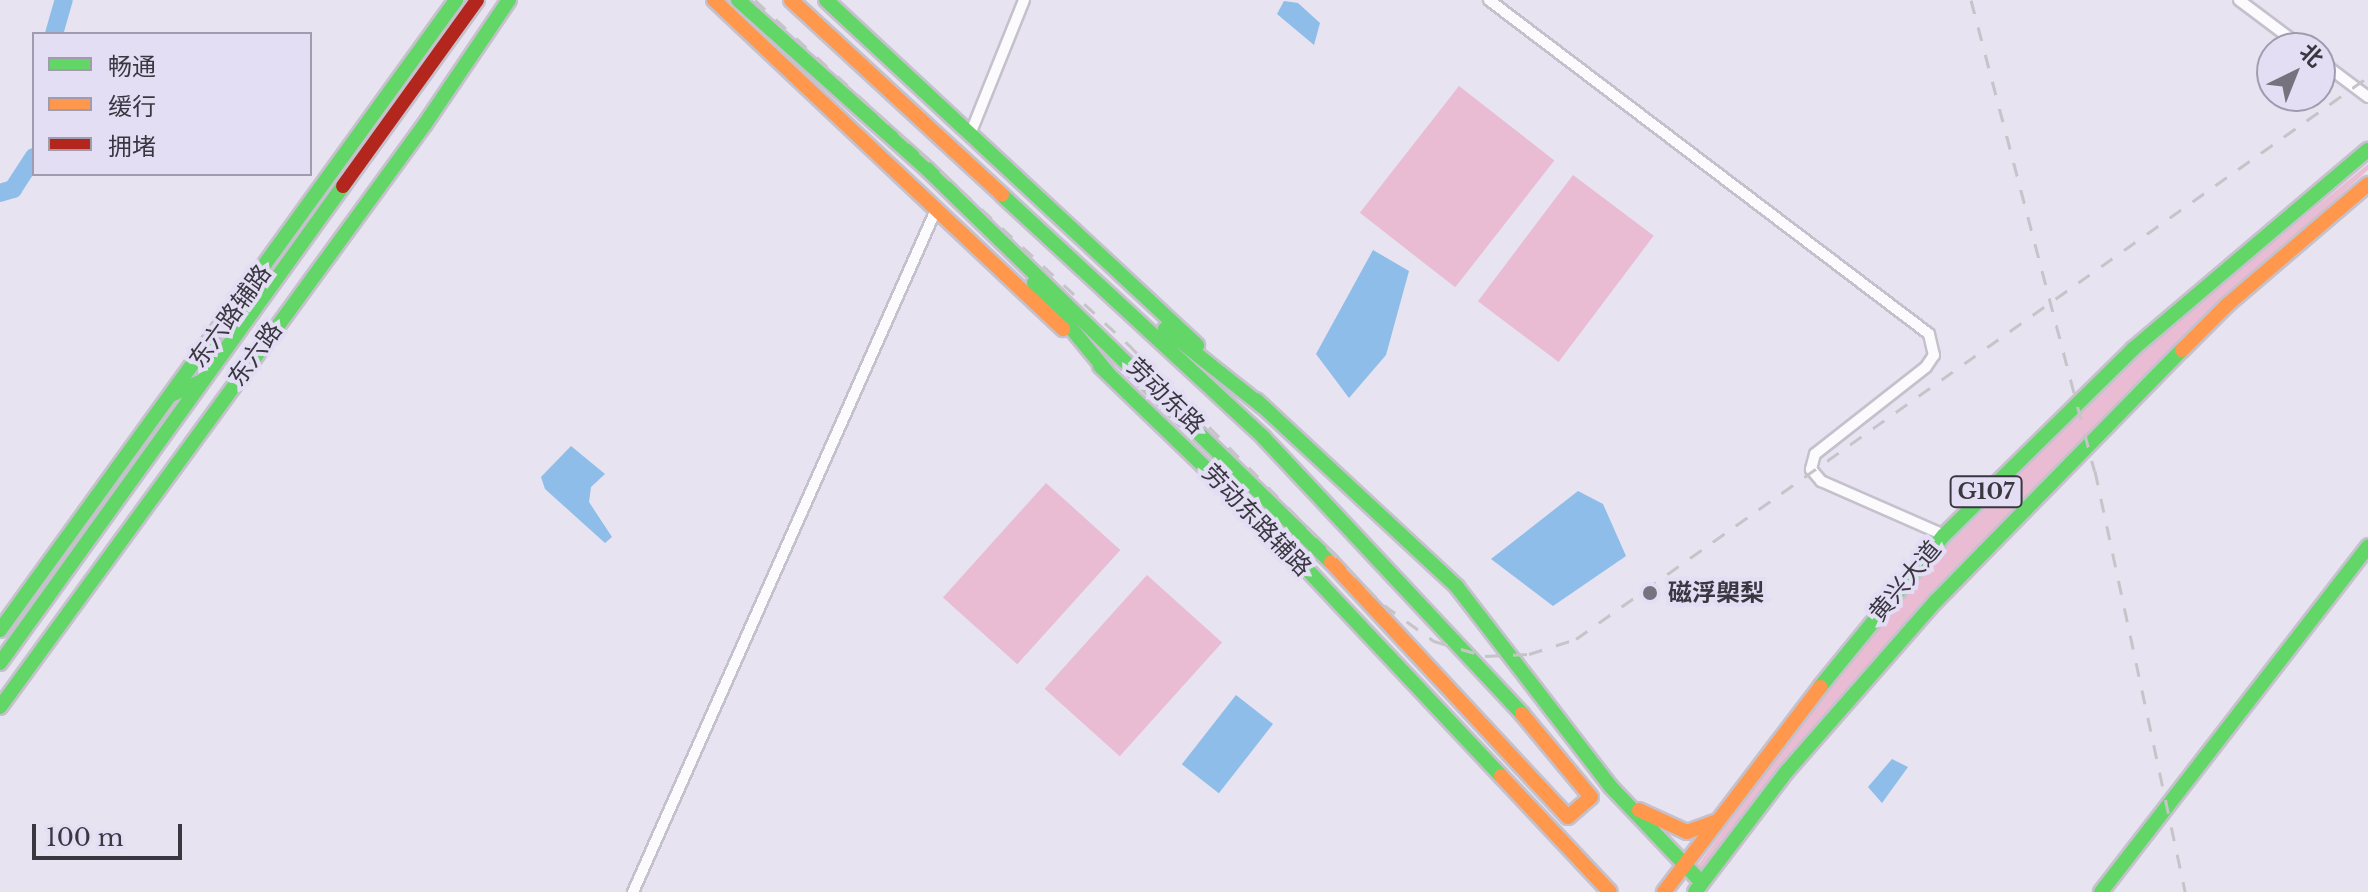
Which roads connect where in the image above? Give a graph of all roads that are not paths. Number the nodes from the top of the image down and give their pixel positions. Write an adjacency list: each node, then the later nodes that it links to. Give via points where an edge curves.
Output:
1 (456, 0): 22 (main road, 东六路辅路)
2 (477, 0): 21 (main road, 东六路)
3 (509, 0): 28 (main road, 东六路, via 425,124 94,571)
4 (714, 0): 18 (main road, 劳动东路辅路)
5 (791, 0): 19 (main road, 劳动东路)
6 (826, 0): 14 (main road)
7 (1024, 0): 14 (street)
8 (1489, 0): 24 (street, via 1929,334 1934,355 1926,367 1815,454 1811,469 1821,481)
9 (2239, 0): 11 (street)
10 (740, 2): 16 (main road, 劳动东路)
11 (2282, 32)
12 (2336, 73): 13 (street)
13 (2368, 97)
14 (971, 132): 23 (main road)
15 (2368, 150): 24 (main road, 黄兴大道 / G107, via 2133,349)
16 (928, 170): 19 (main road, 劳动东路, via 1229,458 1430,663 1568,817 1591,797 1488,673 1319,494); 20 (main road, via 1038,287)
17 (2368, 184): 33 (main road, 黄兴大道 / G107, via 2227,305 1936,601 1787,771)
18 (936, 210): 20 (main road, 劳动东路辅路); 34 (street)
19 (1025, 214): 23 (main road)
20 (1108, 373): 30 (main road, 劳动东路辅路, via 1261,521)
21 (204, 381): 22 (main road); 27 (main road, 东六路)
22 (173, 394): 26 (main road, 东六路辅路)
23 (1263, 407): 29 (main road, via 1457,587)
24 (1944, 535): 31 (main road, 黄兴大道 / G107)
25 (2368, 546): 38 (main road)
26 (0, 630)
27 (0, 663)
28 (0, 707)
29 (1611, 787): 31 (main road, via 1674,830 1697,831); 32 (main road)
30 (1532, 812): 35 (main road); 36 (main road, 劳动东路辅路)
31 (1717, 819): 32 (main road, 黄兴大道 / G107)
32 (1684, 865): 33 (main road); 37 (main road, 黄兴大道 / G107)
33 (1698, 888)
34 (633, 892)
35 (1599, 892)
36 (1610, 892)
37 (1664, 892)
38 (2101, 892)

